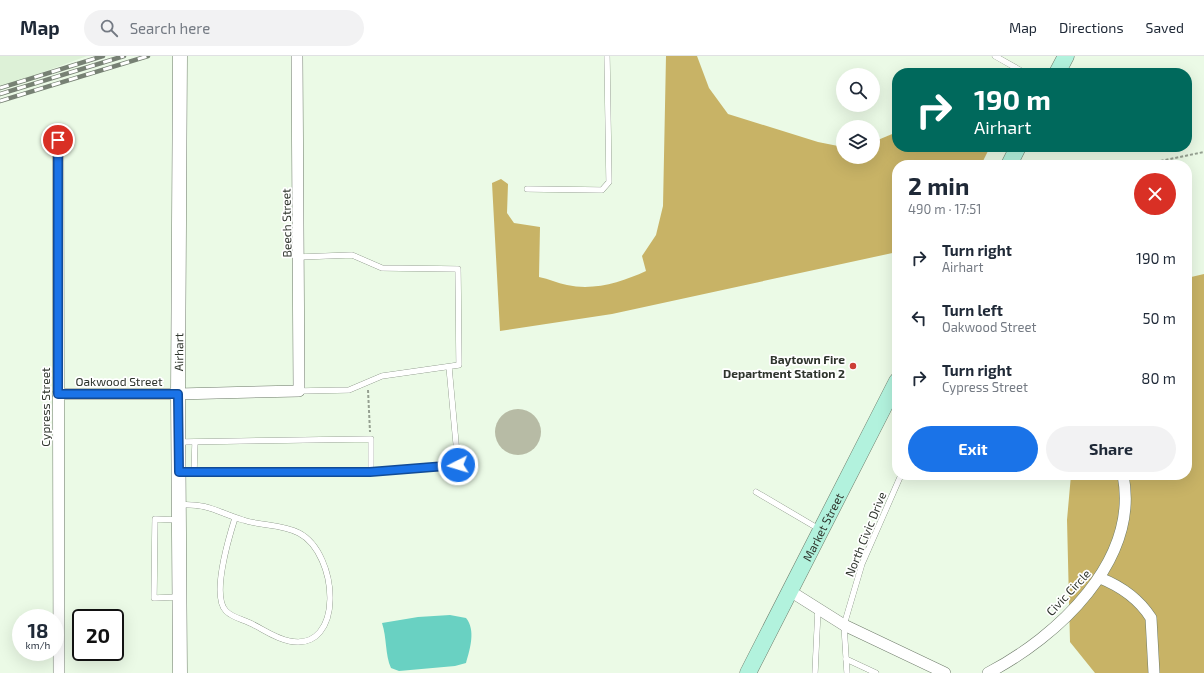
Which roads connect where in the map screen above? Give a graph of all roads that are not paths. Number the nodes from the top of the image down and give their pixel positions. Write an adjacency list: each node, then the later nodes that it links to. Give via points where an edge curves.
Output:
1 (180, 56): 15 (street, Airhart)
2 (296, 56): 10 (street, Beech Street)
3 (607, 56): 9 (lane, via 609,182 602,190)
4 (995, 56): 6 (lane)
5 (1066, 56): 7 (main road)
6 (1016, 68)
7 (1060, 68)
8 (58, 140): 14 (street, Cypress Street)
9 (528, 190)
10 (299, 258): 11 (lane, via 352,255 382,268 458,269 459,365); 12 (street, Beech Street)
11 (449, 367): 12 (lane, via 382,376 349,390); 20 (lane, via 458,465)
12 (299, 391): 15 (street, Oakwood Street)
13 (892, 391): 27 (main road, Market Street)
14 (58, 394): 15 (street, Oakwood Street); 35 (street, Cypress Street)
15 (178, 394): 16 (street, Airhart)
16 (178, 442): 17 (lane); 18 (street, Airhart)
17 (195, 442): 19 (lane); 20 (lane, via 371,439)
18 (179, 472): 19 (lane); 24 (street, Airhart)
19 (194, 472): 20 (lane)
20 (370, 472)
21 (899, 480): 32 (lane, North Civic Drive, via 862,564)
22 (1123, 480): 28 (street, Civic Circle, via 1125,499 1120,533 1110,561)
23 (756, 492): 27 (lane)
24 (179, 505): 25 (lane, via 203,506); 26 (street, Airhart)
25 (235, 518): 25 (lane, via 299,533 310,541 319,553 326,568 331,605 323,626 315,635 305,640 290,641 235,618 225,611 221,604 222,578)
26 (179, 520): 30 (street, Airhart); 30 (lane, via 155,519 154,598)
27 (821, 530): 29 (main road, Market Street)
28 (1100, 578): 41 (street, Civic Circle, via 1048,632 1026,650); 42 (street, via 1117,585 1151,618)
29 (790, 591): 31 (street); 34 (main road, Market Street)
30 (180, 597): 36 (street, Airhart)
31 (818, 609): 32 (street); 37 (lane)
32 (844, 625): 33 (lane, North Civic Drive); 40 (street)
33 (846, 659): 38 (lane, North Civic Drive); 39 (lane)
34 (751, 671)
35 (59, 673)
36 (180, 673)
37 (815, 673)
38 (846, 673)
39 (876, 673)
40 (945, 673)
41 (988, 673)
42 (1154, 673)

